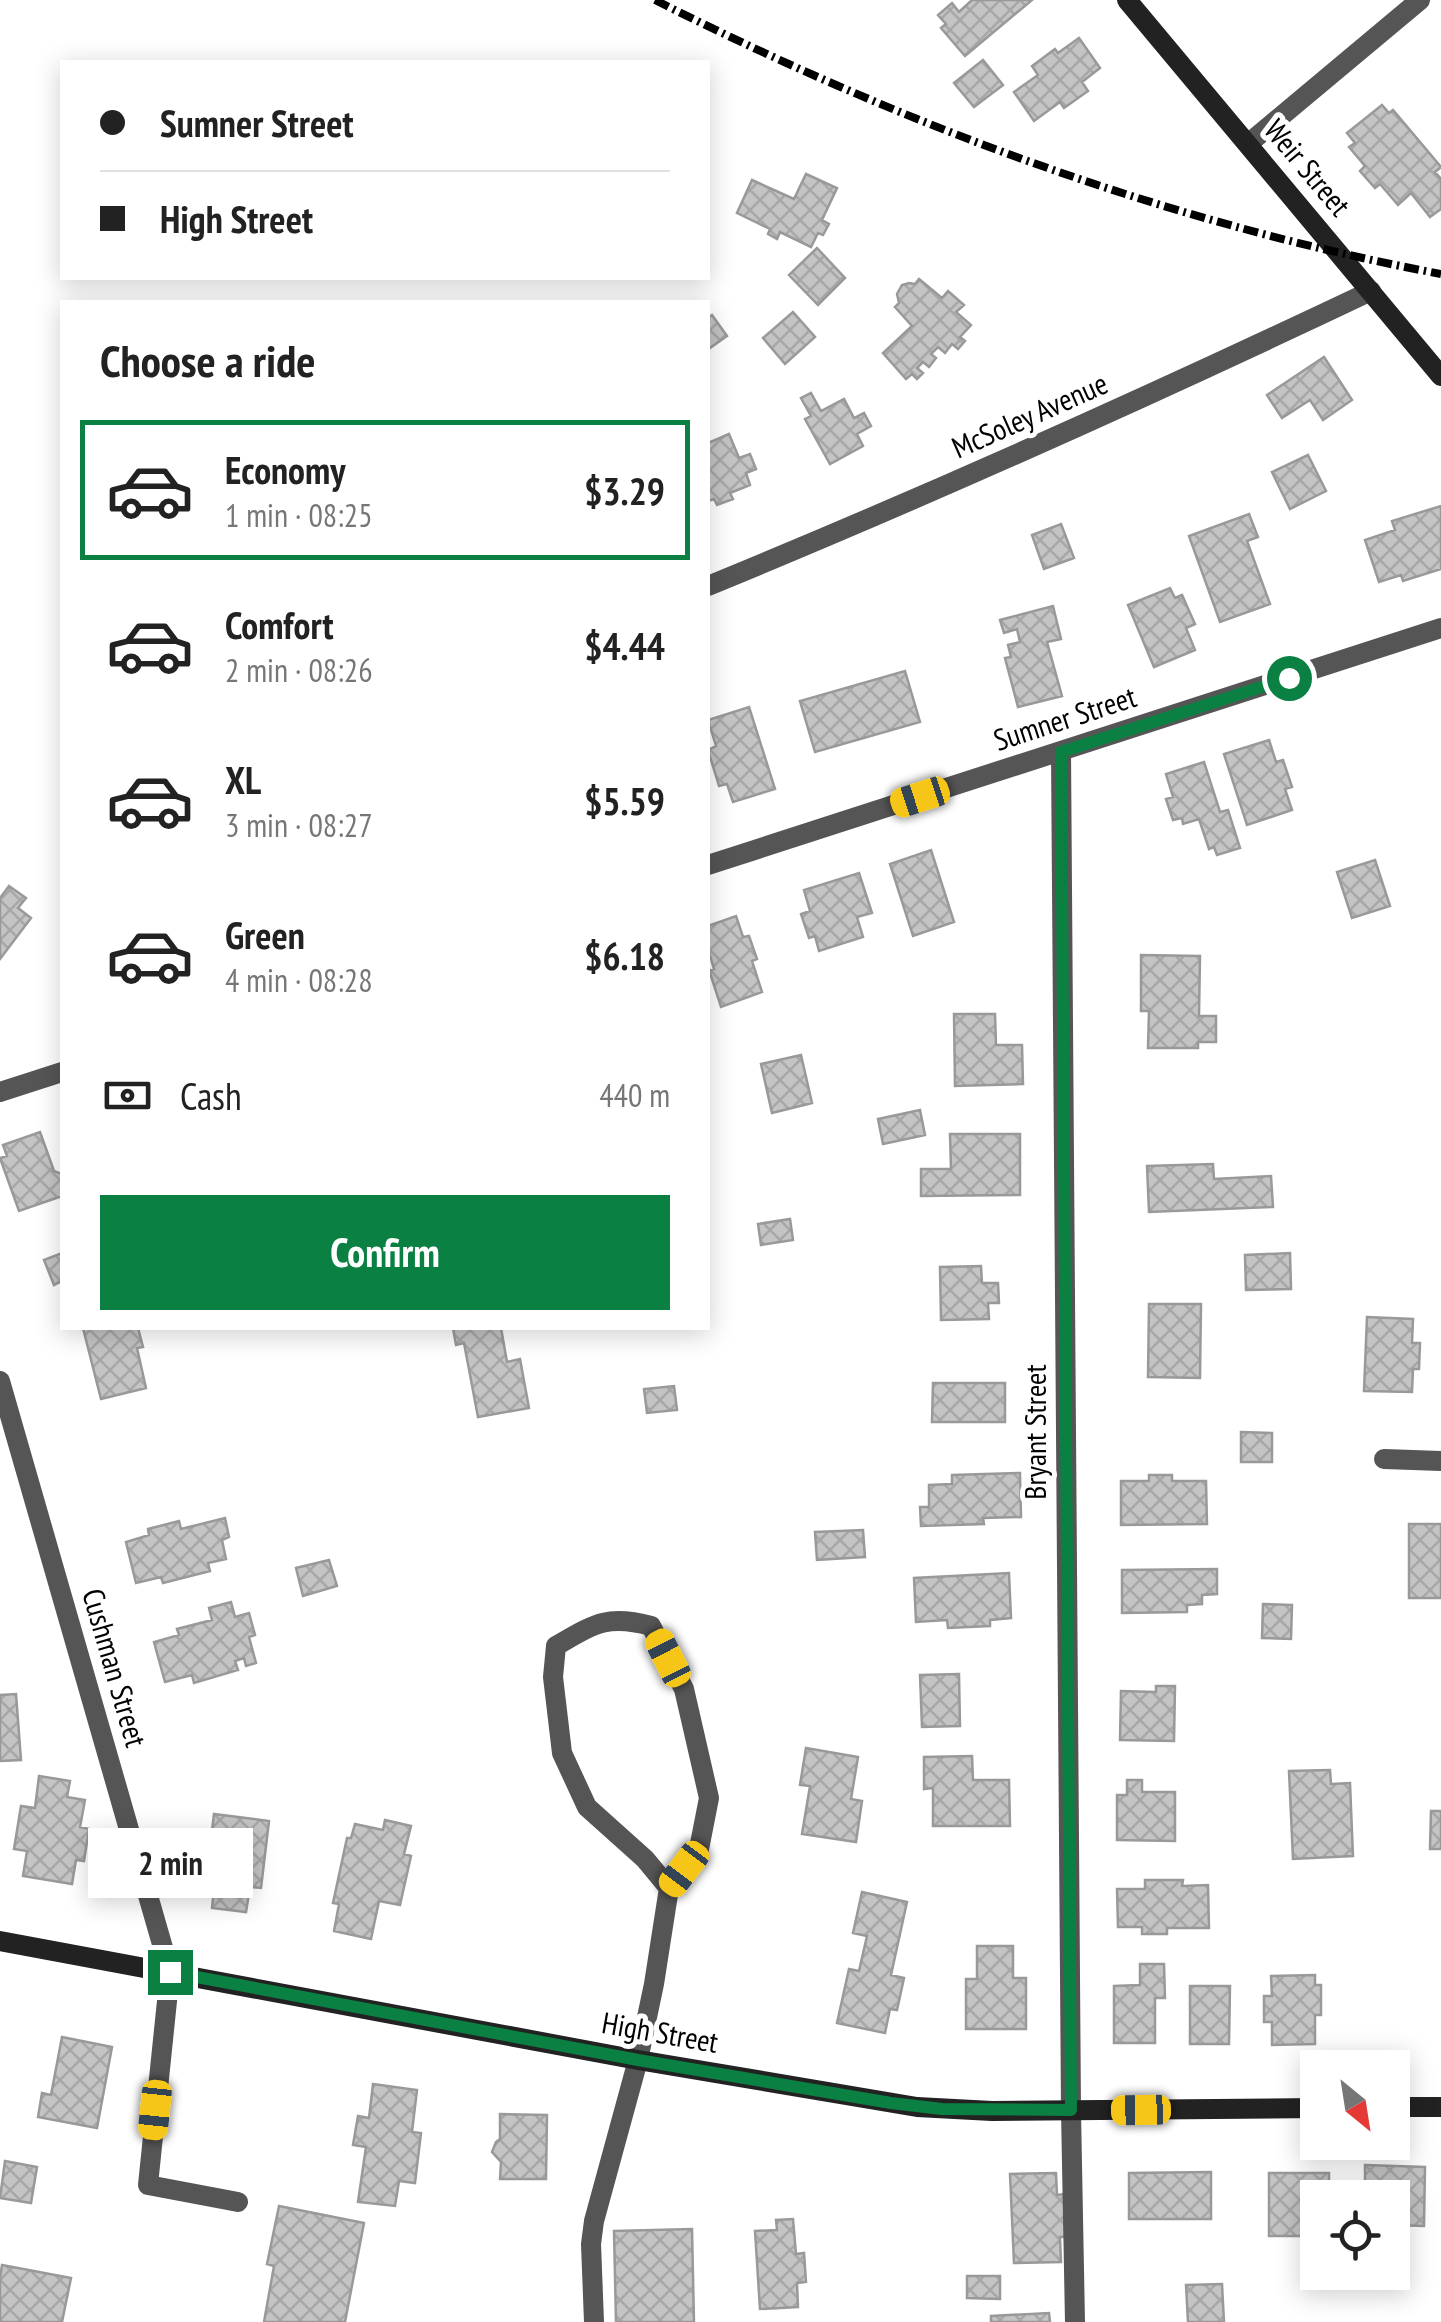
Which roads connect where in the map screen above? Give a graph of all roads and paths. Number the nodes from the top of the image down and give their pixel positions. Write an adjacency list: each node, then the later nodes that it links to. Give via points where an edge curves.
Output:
1 (1126, 0): 3 (street, Weir Street)
2 (1420, 0): 3 (street)
3 (1248, 144): 4 (street, Weir Street)
4 (1371, 290): 5 (street, Weir Street); 6 (street, McSoley Avenue, via 1013,458)
5 (1441, 376)
6 (710, 585)
7 (1441, 628): 8 (street, Sumner Street)
8 (1061, 752): 9 (street, Sumner Street); 22 (street, Bryant Street)
9 (710, 864)
10 (60, 1073): 11 (street)
11 (0, 1092)
12 (0, 1381): 17 (street, Cushman Street)
13 (1384, 1460): 14 (street)
14 (1441, 1461)
15 (669, 1888): 15 (street, via 699,1849 709,1798 684,1689 651,1626 596,1623 556,1646 562,1754 586,1806); 18 (street)
16 (0, 1941): 17 (street, High Street)
17 (170, 1972): 18 (street, High Street); 23 (street, via 148,2185)
18 (638, 2060): 22 (street, High Street, via 929,2108); 24 (street, via 594,2221)
19 (1410, 2107): 20 (street)
20 (1441, 2107)
21 (1300, 2108): 22 (street, High Street)
22 (1071, 2110): 25 (street, Bryant Street)
23 (238, 2202)
24 (594, 2322)
25 (1075, 2322)

